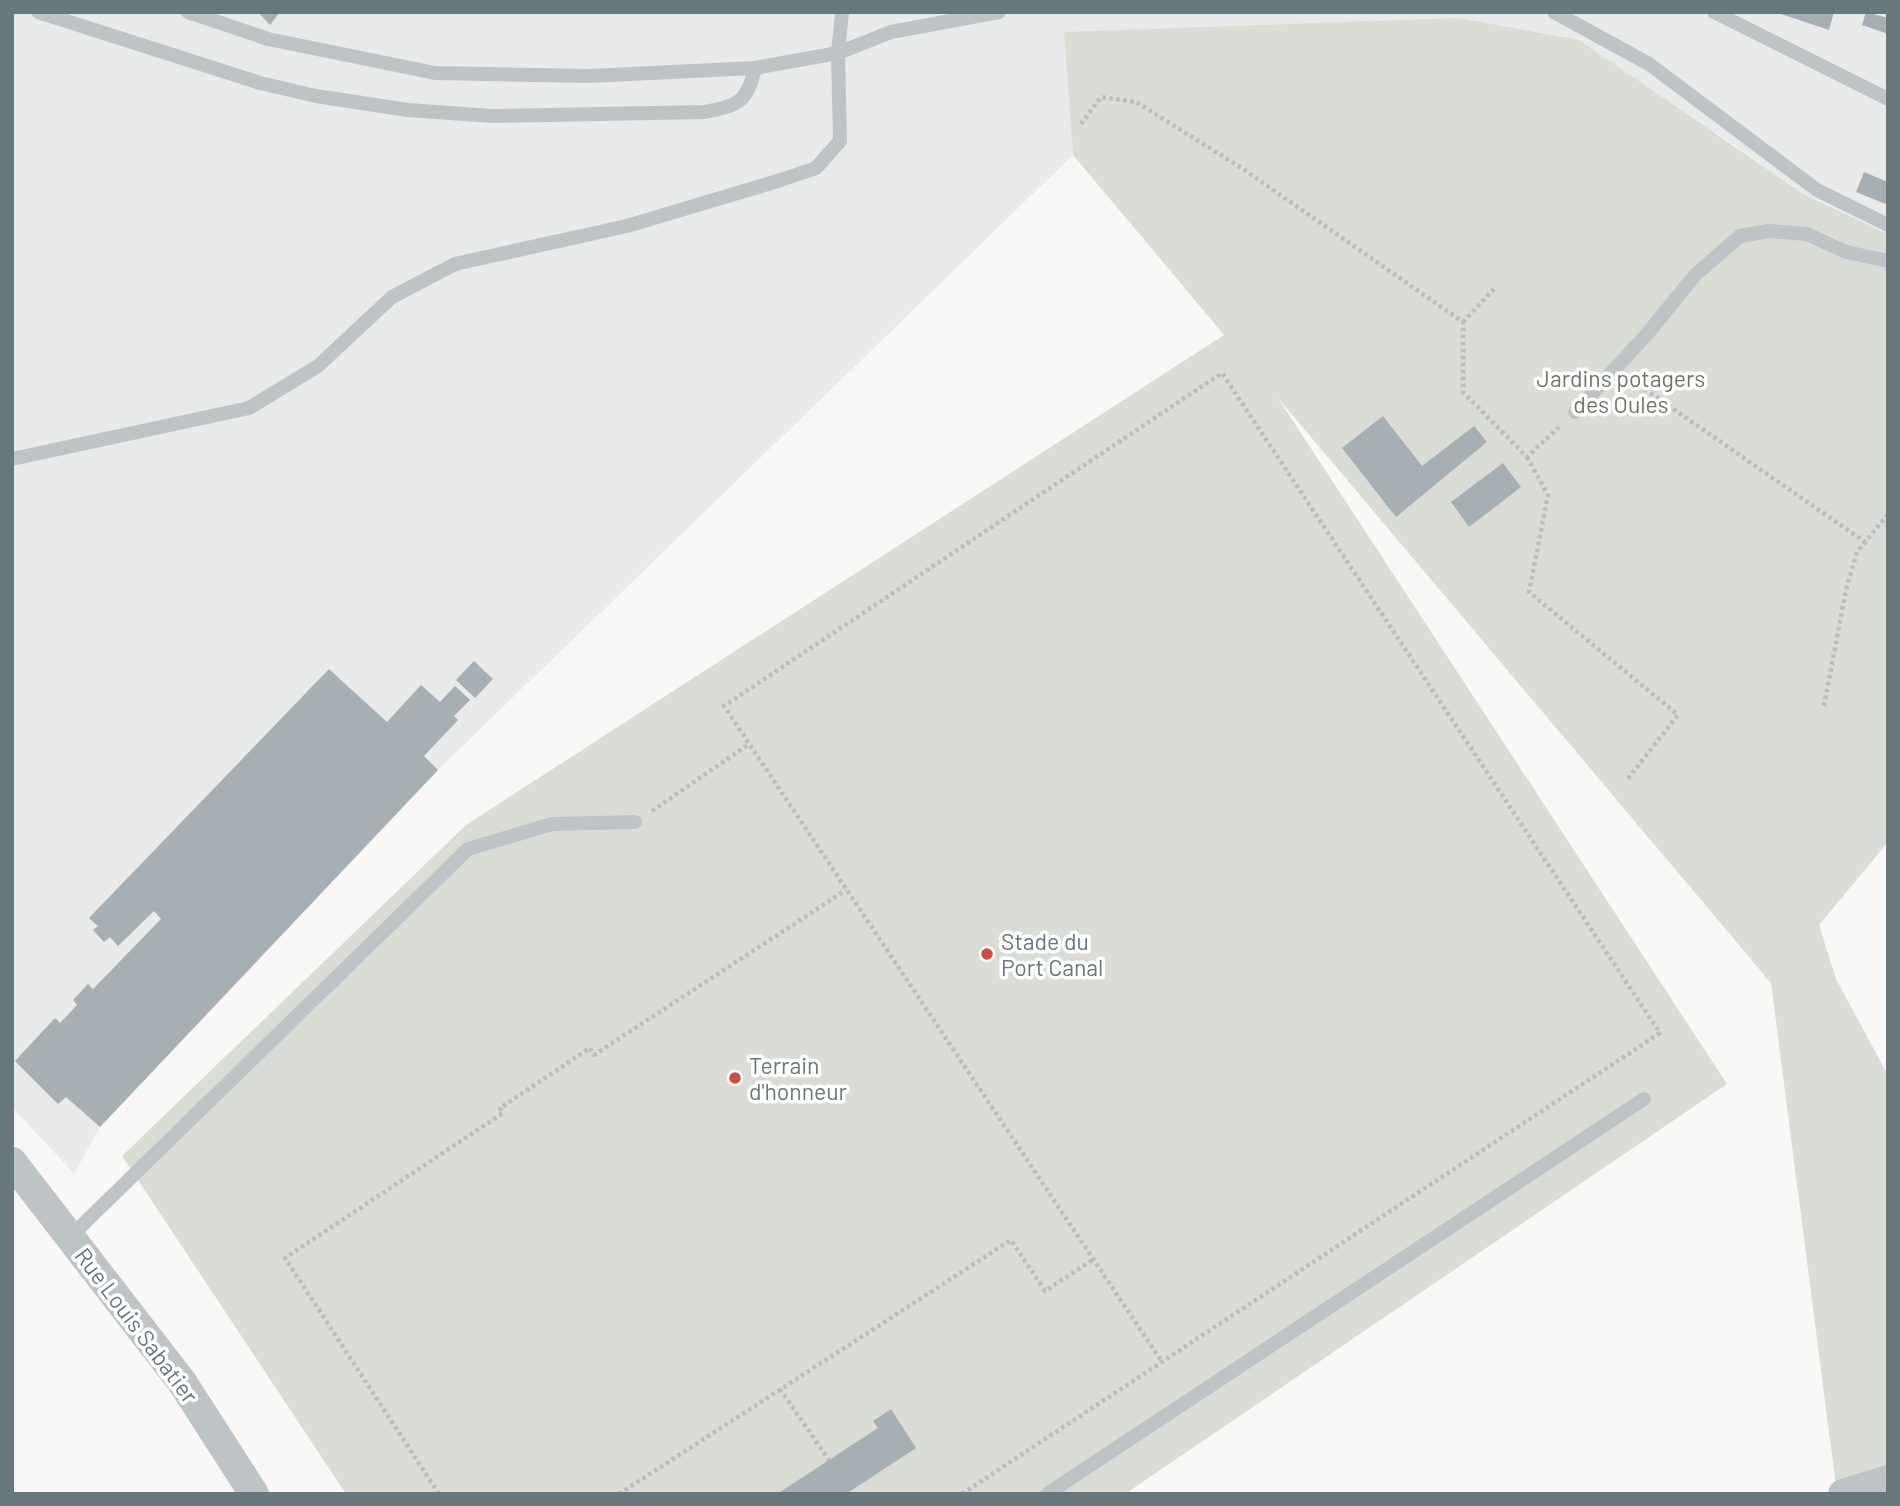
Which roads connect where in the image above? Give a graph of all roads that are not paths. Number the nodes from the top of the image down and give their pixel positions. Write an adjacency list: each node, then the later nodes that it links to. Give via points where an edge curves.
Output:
1 (38, 12): 9 (lane, via 260,83 408,110 492,116 705,112 732,106 750,91)
2 (188, 12): 7 (lane)
3 (842, 12): 8 (lane)
4 (999, 12): 8 (lane, via 891,32)
5 (1554, 12): 11 (lane, via 1649,64 1817,190)
6 (1714, 12): 10 (lane)
7 (208, 16): 9 (lane, via 268,39 435,73 589,76)
8 (838, 53): 9 (lane); 14 (lane, via 840,141 816,168 627,226 455,264 392,297 318,366 248,408)
9 (755, 68)
10 (1888, 99)
11 (1888, 225)
12 (1888, 261): 13 (lane, via 1846,251 1807,234 1769,231 1741,236 1695,275)
13 (1575, 412)
14 (12, 459)
15 (635, 822): 18 (lane, via 552,824 468,849)
16 (1644, 1099): 21 (lane)
17 (12, 1162): 18 (street, Rue Louis Sabatier)
18 (70, 1237): 20 (street, Rue Louis Sabatier, via 182,1382)
19 (1888, 1480): 22 (street)
20 (254, 1494)
21 (1047, 1494)
22 (1843, 1494)

